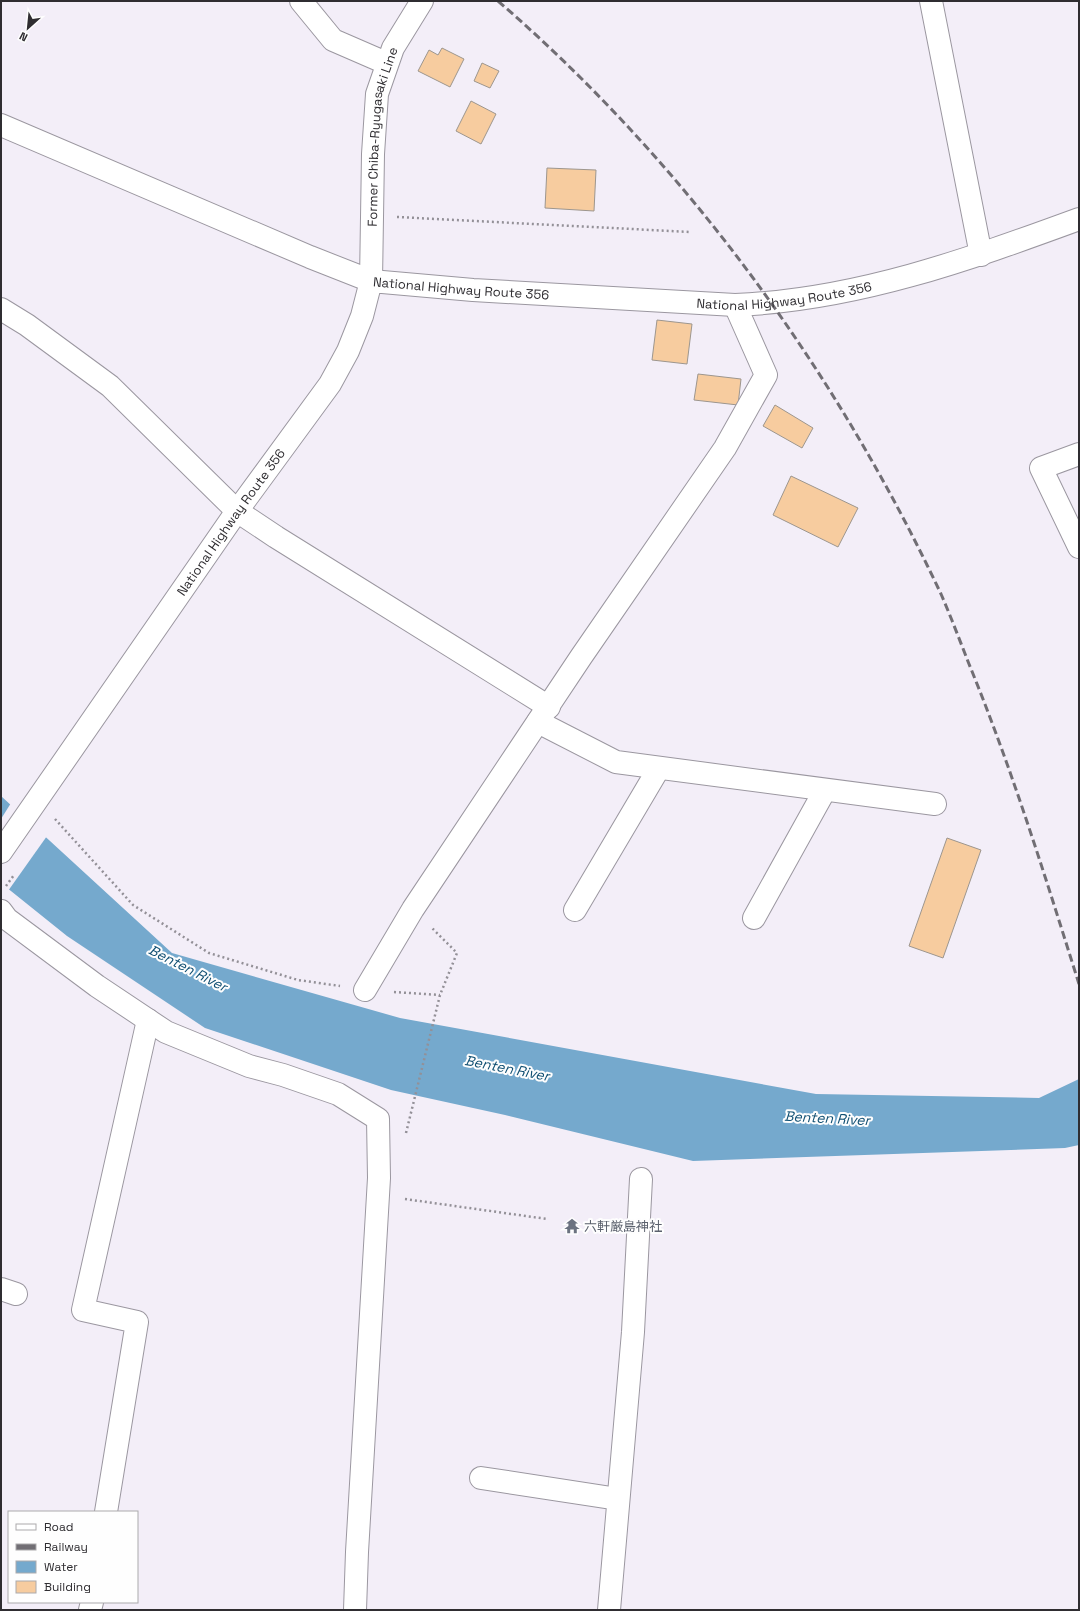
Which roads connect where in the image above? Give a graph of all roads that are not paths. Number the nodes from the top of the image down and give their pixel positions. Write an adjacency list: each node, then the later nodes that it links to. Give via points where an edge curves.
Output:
1 (301, 1): 4 (main road, via 333,40)
2 (422, 1): 4 (main road, Former Chiba-Ryugasaki Line)
3 (930, 1): 7 (main road)
4 (386, 63): 8 (main road, Former Chiba-Ryugasaki Line, via 376,100)
5 (1, 126): 8 (main road)
6 (1079, 219): 7 (main road, National Highway Route 356)
7 (982, 255): 9 (main road, National Highway Route 356, via 836,294 772,303)
8 (371, 281): 9 (main road, National Highway Route 356, via 473,290); 12 (main road, National Highway Route 356, via 362,316 348,351 330,384)
9 (735, 305): 14 (main road, via 766,375 725,448)
10 (1, 309): 12 (main road, via 110,386)
11 (1079, 454): 13 (main road, via 1041,468)
12 (237, 511): 14 (main road); 18 (main road, National Highway Route 356)
13 (1079, 547)
14 (543, 714): 15 (main road, via 616,762); 22 (main road, via 413,909)
15 (659, 768): 16 (main road); 19 (main road)
16 (825, 790): 17 (main road); 21 (main road)
17 (935, 804)
18 (1, 852)
19 (575, 910)
20 (1, 911): 23 (main road, via 97,986)
21 (754, 918)
22 (365, 990)
23 (148, 1020): 27 (main road, via 83,1310 137,1322); 28 (main road, via 166,1032 249,1066 338,1094 378,1119 378,1196 356,1552)
24 (641, 1179): 26 (main road, via 633,1332)
25 (481, 1478): 26 (main road)
26 (618, 1499): 29 (main road)
27 (106, 1511)
28 (355, 1610)
29 (609, 1610)

